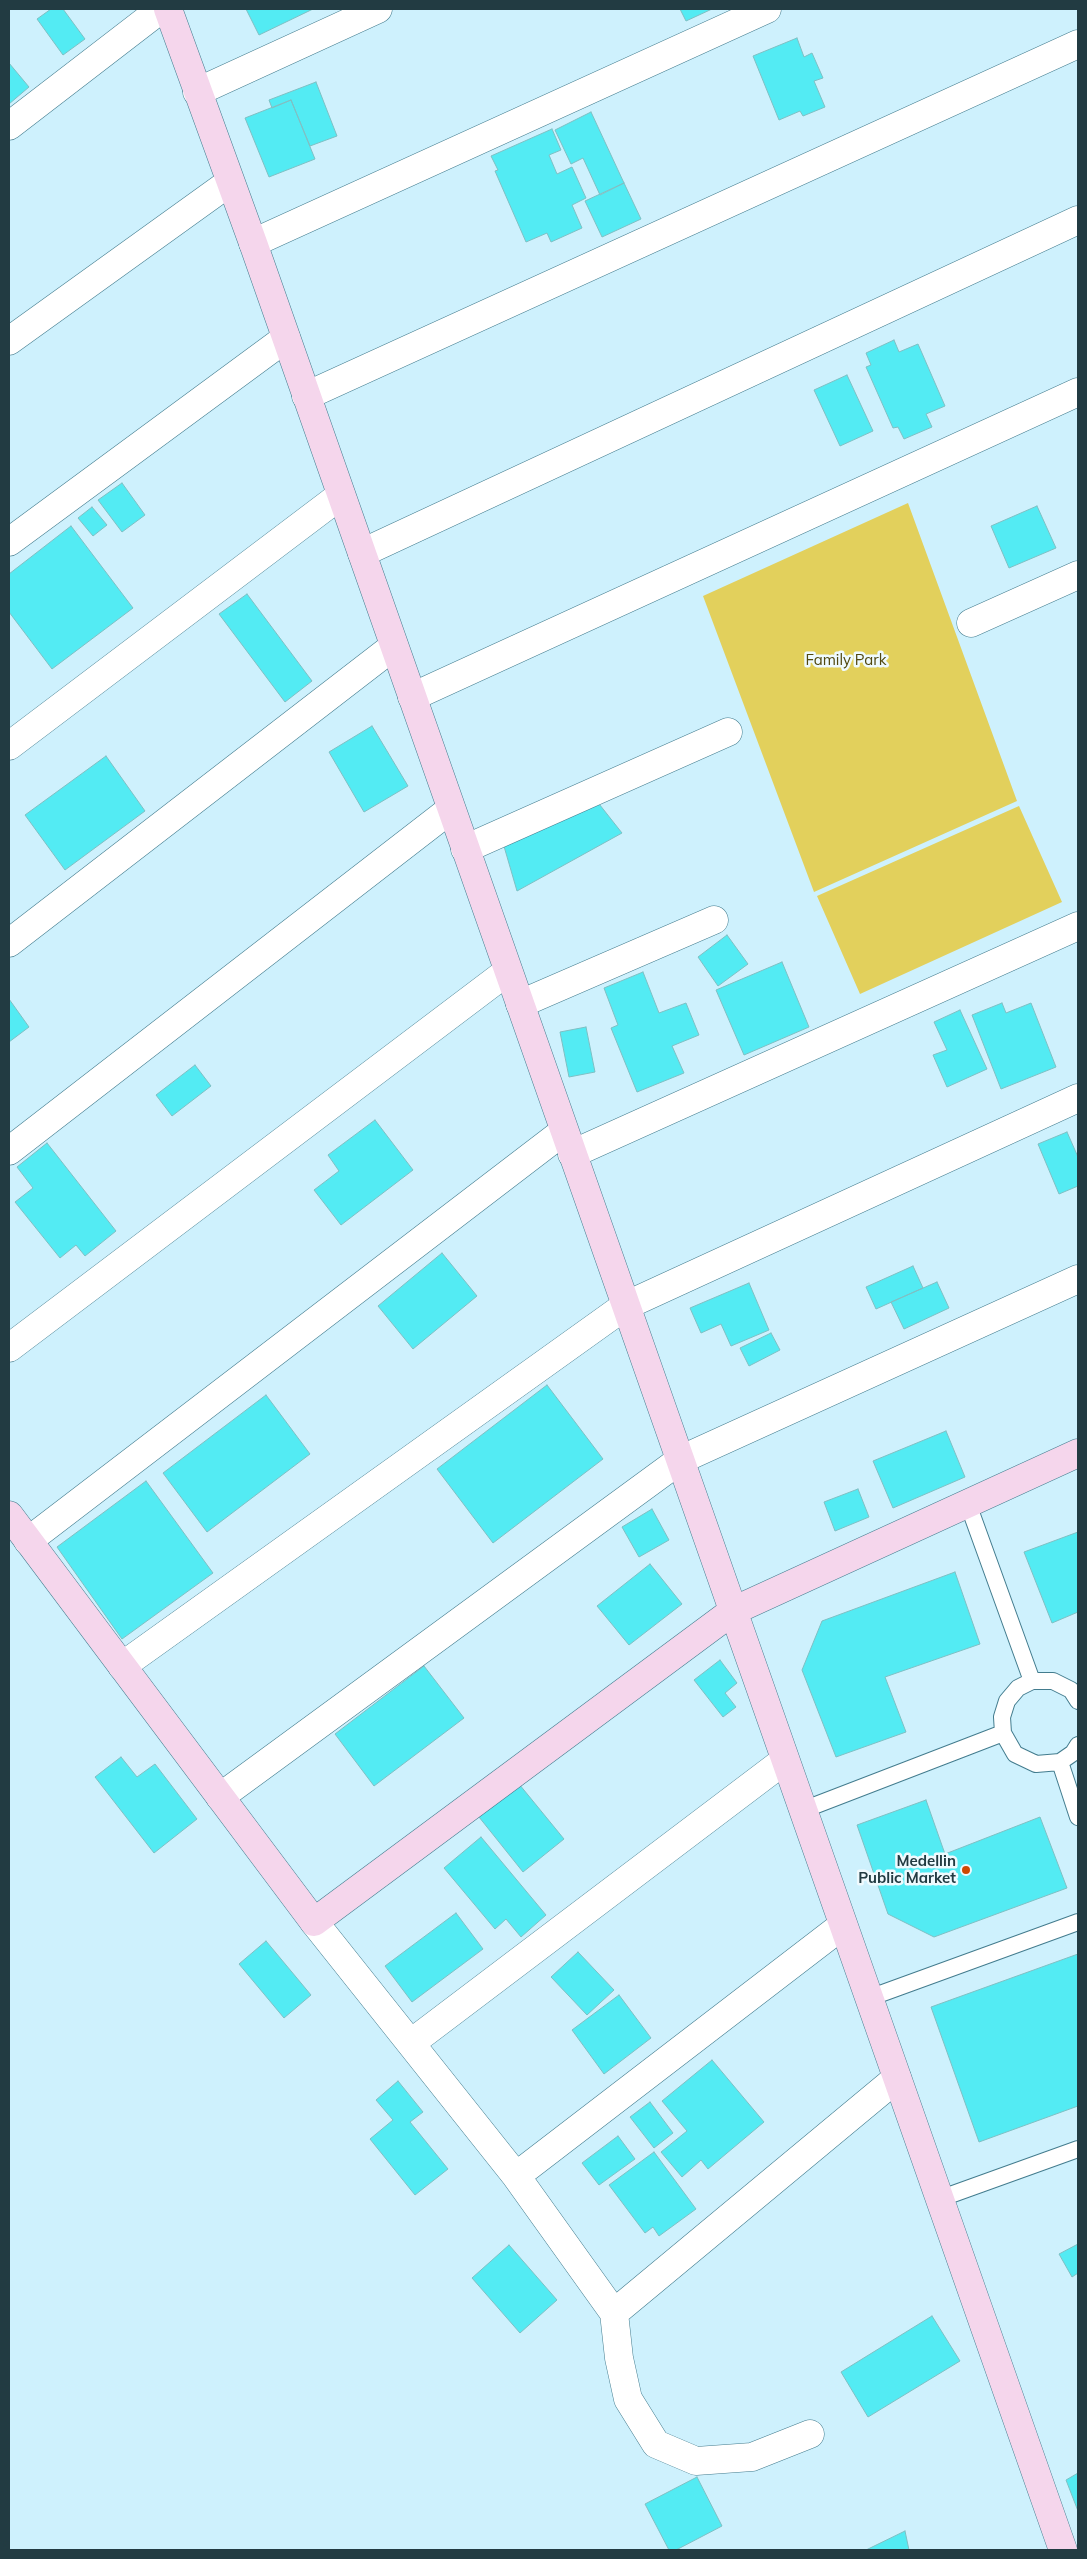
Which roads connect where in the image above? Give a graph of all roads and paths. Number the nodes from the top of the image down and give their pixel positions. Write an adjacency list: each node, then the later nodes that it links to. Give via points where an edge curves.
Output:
1 (160, 9): 7 (street)
2 (168, 9): 6 (street)
3 (378, 9): 6 (street)
4 (766, 9): 10 (street)
5 (1078, 44): 14 (street)
6 (197, 92): 8 (street)
7 (9, 126)
8 (230, 182): 10 (street); 12 (street)
9 (1078, 220): 17 (street)
10 (253, 243): 11 (street)
11 (286, 338): 14 (street); 16 (street)
12 (9, 341)
13 (1078, 392): 21 (street)
14 (306, 396): 15 (street)
15 (341, 495): 17 (street); 23 (street)
16 (9, 542)
17 (362, 553): 20 (street)
18 (1078, 575): 19 (street)
19 (972, 624)
20 (394, 646): 21 (street); 28 (street)
21 (412, 697): 24 (street)
22 (728, 732): 25 (street)
23 (9, 746)
24 (451, 809): 25 (street); 33 (street)
25 (465, 849): 29 (street)
26 (714, 920): 30 (street)
27 (1078, 926): 32 (street)
28 (9, 943)
29 (508, 970): 30 (street); 36 (street)
30 (520, 1004): 32 (street)
31 (1078, 1098): 35 (street)
32 (568, 1143): 35 (street); 41 (street)
33 (9, 1151)
34 (1078, 1279): 38 (street)
35 (625, 1306): 38 (street); 43 (street)
36 (9, 1348)
37 (1078, 1453): 39 (street)
38 (680, 1460): 42 (street); 50 (street)
39 (968, 1504): 42 (street); 44 (lane)
40 (9, 1515): 41 (street)
41 (28, 1541): 43 (street)
42 (733, 1611): 48 (street); 53 (street)
43 (122, 1666): 50 (street)
44 (1032, 1681): 45 (lane, via 1052,1681 1071,1690); 46 (lane, via 1018,1688 1007,1701 1002,1717)
45 (1078, 1700)
46 (1003, 1733): 49 (lane, via 1015,1754 1036,1764); 51 (lane)
47 (1078, 1745): 49 (lane)
48 (785, 1760): 51 (street); 57 (street)
49 (1060, 1762): 52 (lane)
50 (220, 1797): 53 (street)
51 (802, 1810): 55 (street)
52 (1078, 1817)
53 (314, 1922): 57 (street)
54 (1078, 1922): 56 (lane)
55 (843, 1925): 56 (street); 60 (street)
56 (869, 1998): 58 (street)
57 (410, 2043): 60 (street)
58 (897, 2078): 61 (street); 62 (street)
59 (1078, 2149): 61 (lane)
60 (516, 2176): 62 (street)
61 (939, 2199): 64 (street)
62 (614, 2313): 63 (street, via 628,2400 656,2444 696,2461 752,2457)
63 (810, 2434)
64 (1062, 2550)

